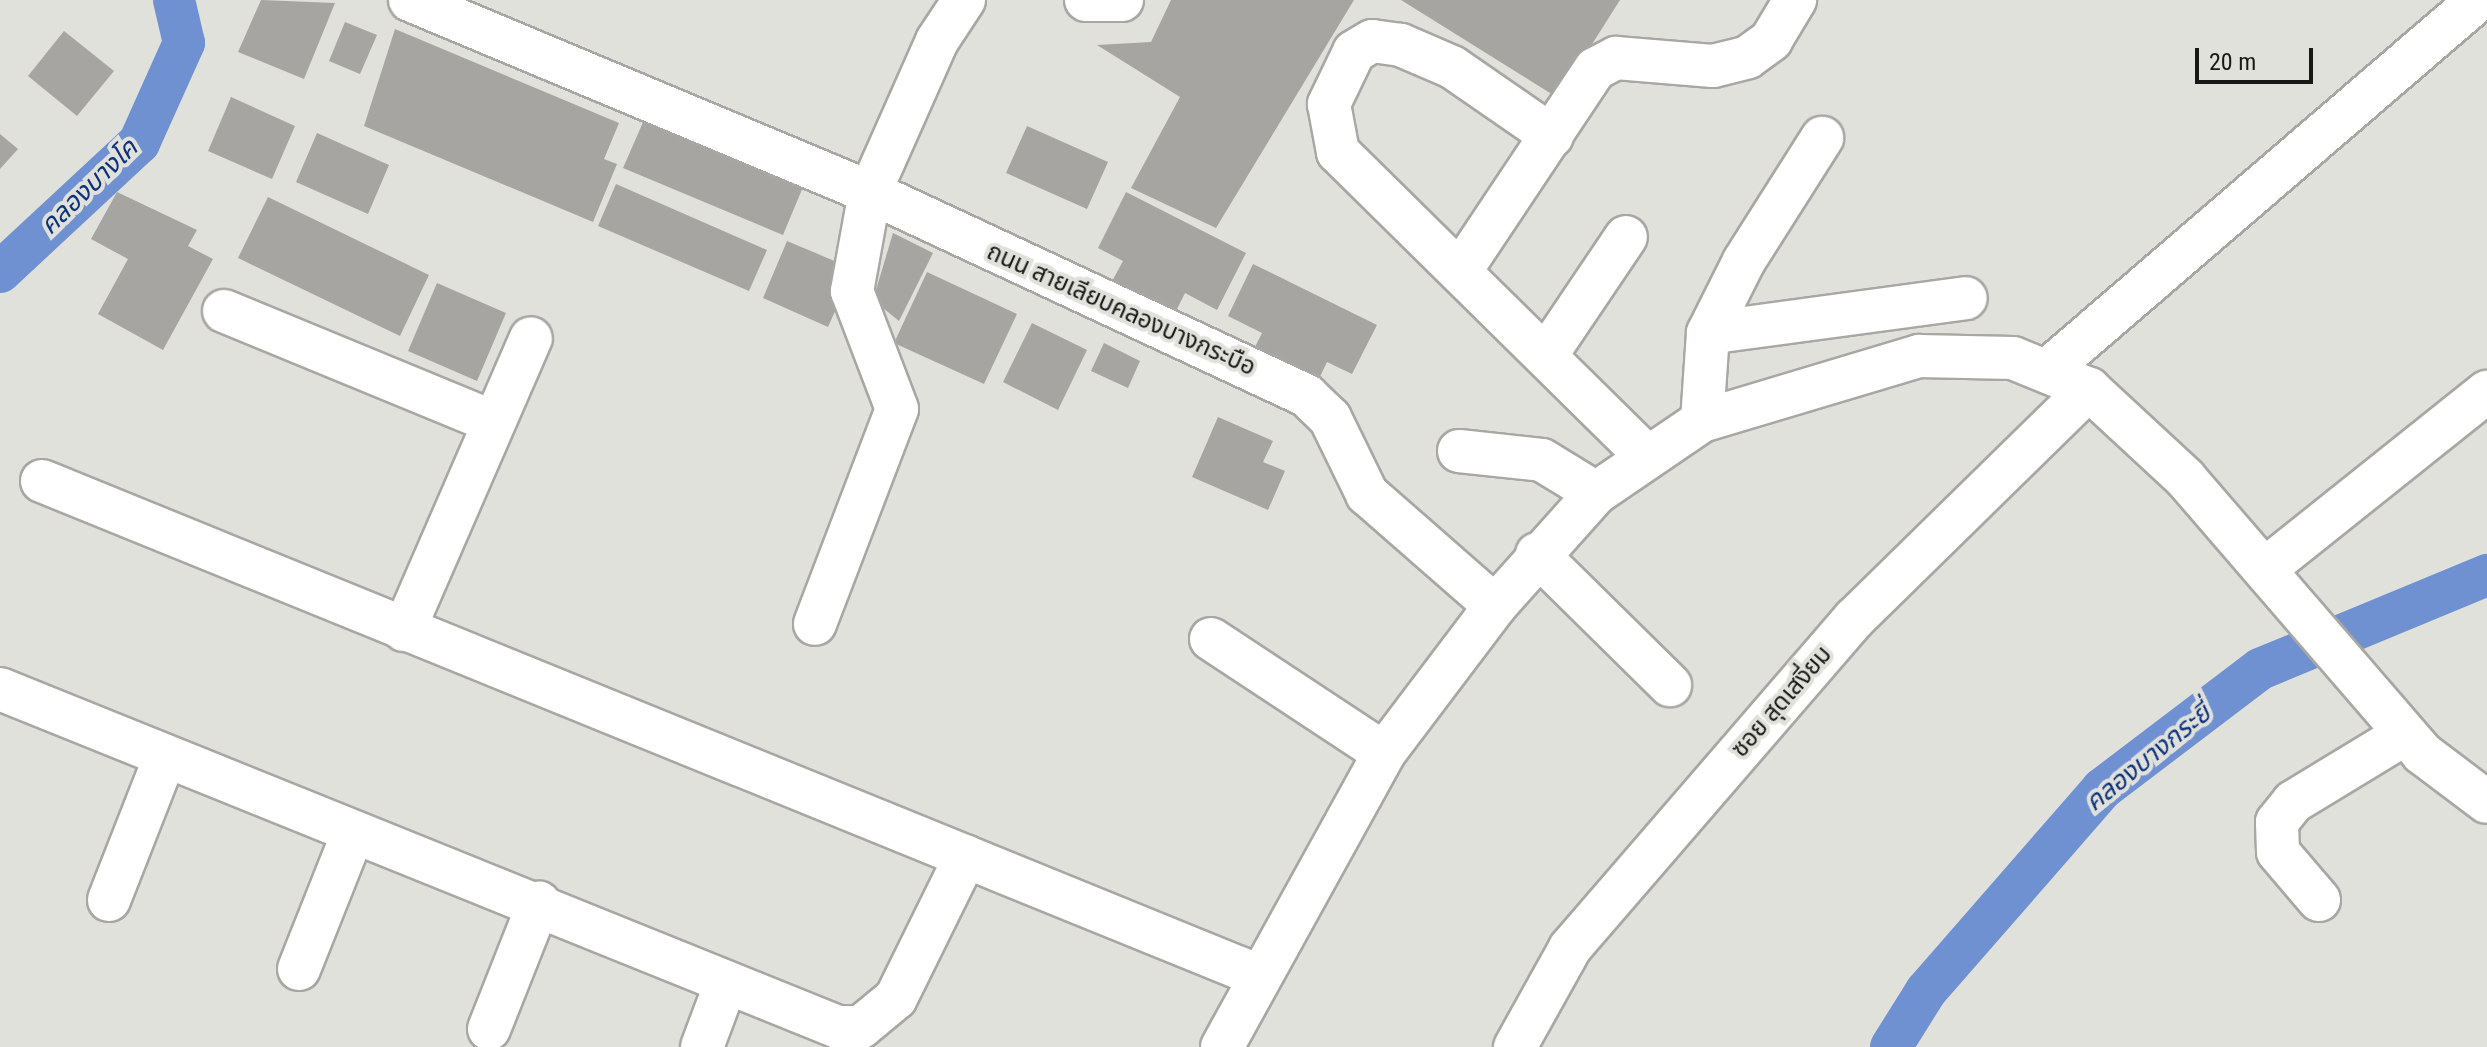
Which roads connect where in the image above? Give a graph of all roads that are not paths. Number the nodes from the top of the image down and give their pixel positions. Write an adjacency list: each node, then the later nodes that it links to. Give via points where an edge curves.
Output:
1 (410, 0): 9 (street, ถนน สายเลียบคลองบางกระบือ)
2 (964, 0): 9 (street, via 937,41)
3 (1086, 0): 4 (street)
4 (1122, 0)
5 (1795, 0): 7 (street, via 1771,40 1748,57 1713,66 1616,58 1595,69)
6 (2478, 0): 17 (street)
7 (1552, 136): 11 (street); 11 (street, via 1452,67 1401,45 1372,41 1354,52 1329,104 1338,152)
8 (1822, 138): 14 (street)
9 (870, 192): 28 (street, ถนน สายเลียบคลองบางกระบือ, via 1307,396 1330,418 1367,494); 29 (street, via 852,291 897,409)
10 (1626, 237): 16 (street)
11 (1461, 270): 16 (street)
12 (1966, 298): 14 (street)
13 (224, 311): 21 (street)
14 (1708, 333): 20 (street)
15 (531, 338): 21 (street)
16 (1547, 354): 23 (street)
17 (2050, 368): 18 (street); 20 (street, via 1977,353 1919,356)
18 (2089, 389): 27 (street, via 2185,478); 49 (street, ซอย สุดเสงี่ยม, via 1844,630 1570,948)
19 (2487, 392): 27 (street)
20 (1702, 421): 23 (street)
21 (493, 422): 30 (street)
22 (1459, 451): 25 (street, via 1542,460)
23 (1646, 456): 25 (street)
24 (42, 481): 30 (street)
25 (1596, 493): 26 (street)
26 (1537, 554): 28 (street); 32 (street)
27 (2265, 569): 34 (street, via 2344,669)
28 (1495, 606): 35 (street)
29 (815, 624)
30 (404, 630): 39 (street)
31 (1211, 639): 35 (street)
32 (1670, 685)
33 (0, 689): 36 (street)
34 (2405, 734): 37 (street); 41 (street, via 2293,802 2277,822 2278,852)
35 (1384, 753): 44 (street)
36 (165, 757): 38 (street); 40 (street)
37 (2487, 802)
38 (353, 833): 42 (street); 43 (street)
39 (966, 856): 44 (street); 45 (street, via 880,1017 838,1027)
40 (109, 900)
41 (2319, 900)
42 (539, 903): 45 (street); 46 (street)
43 (299, 969)
44 (1257, 975): 48 (street)
45 (726, 983): 47 (street)
46 (489, 1029)
47 (702, 1047)
48 (1222, 1047)
49 (1515, 1047)

